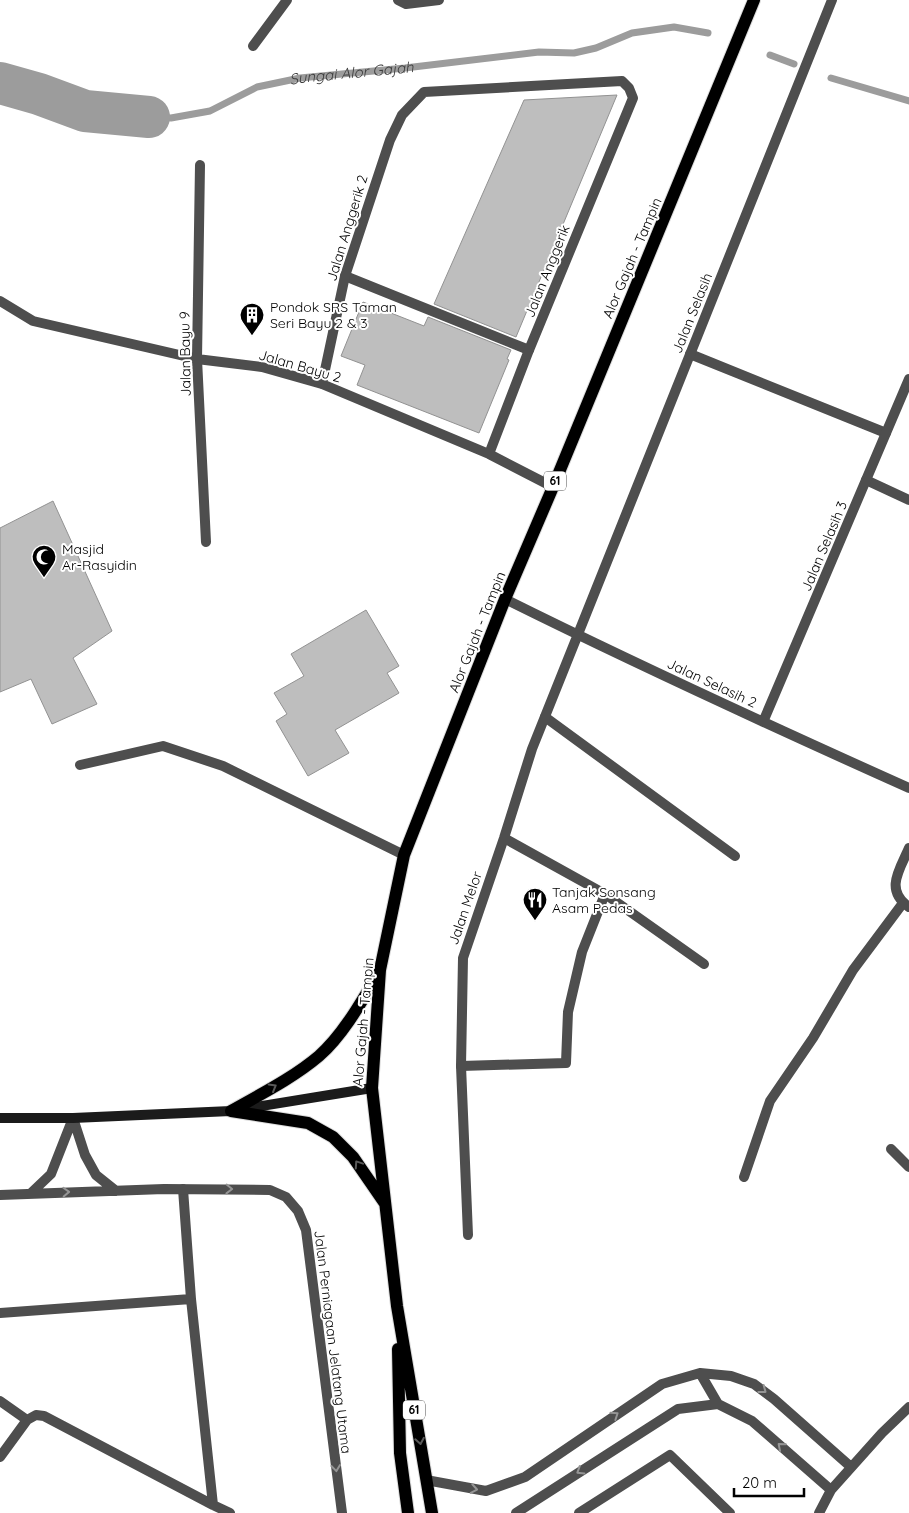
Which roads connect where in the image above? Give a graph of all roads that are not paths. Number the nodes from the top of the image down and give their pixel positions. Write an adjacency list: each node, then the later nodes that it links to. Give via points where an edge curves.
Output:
1 (287, 0): 6 (street)
2 (398, 0): 3 (street, via 406,4)
3 (439, 0)
4 (754, 0): 19 (main road, Alor Gajah - Tampin / 61)
5 (832, 0): 12 (street, Jalan Selasih)
6 (253, 46)
7 (632, 98): 9 (street, Jalan Anggerik 2, via 622,81 424,92 402,114 390,140); 11 (street, Jalan Anggerik)
8 (200, 165): 13 (street, Jalan Bayu 9)
9 (345, 276): 11 (street); 15 (street, Jalan Anggerik 2)
10 (0, 301): 13 (street, Jalan Bayu 2, via 33,321)
11 (529, 350): 17 (street, Jalan Anggerik)
12 (690, 354): 16 (street); 23 (street, Jalan Selasih)
13 (197, 359): 15 (street, Jalan Bayu 2, via 262,367); 21 (street, Jalan Bayu 9)
14 (909, 380): 16 (street, Jalan Selasih 3)
15 (322, 384): 17 (street, Jalan Bayu 2)
16 (886, 433): 18 (street, Jalan Selasih 3)
17 (489, 454): 19 (street, Jalan Bayu 2)
18 (866, 480): 20 (street); 25 (street, Jalan Selasih 3)
19 (553, 487): 22 (main road, Alor Gajah - Tampin / 61)
20 (909, 500)
21 (206, 542)
22 (505, 600): 23 (street, Jalan Selasih 2); 30 (main road, Alor Gajah - Tampin / 61)
23 (578, 636): 24 (street, Jalan Melor); 25 (street, Jalan Selasih 2)
24 (545, 717): 28 (street, Jalan Melor); 31 (street)
25 (763, 722): 27 (street, Jalan Selasih 2)
26 (80, 765): 30 (street, via 163,746 223,766)
27 (909, 788)
28 (504, 838): 32 (street); 36 (street, Jalan Melor, via 463,958)
29 (909, 848): 33 (street, via 894,881 897,893)
30 (404, 855): 35 (main road, Alor Gajah - Tampin / 61)
31 (734, 856)
32 (605, 894): 34 (street); 36 (street, via 582,952 568,1012 566,1063)
33 (906, 905): 43 (street, via 853,970 770,1101)
34 (704, 964)
35 (380, 970): 37 (main road, Alor Gajah - Tampin / 61); 38 (main road, one-way to 35, via 289,1078 320,1055 347,1025)
36 (461, 1066): 49 (street, Jalan Melor)
37 (372, 1088): 38 (street); 48 (main road, Alor Gajah - Tampin / 61)
38 (231, 1111): 40 (street); 48 (main road, one-way to 38, via 353,1157 333,1137 308,1123)
39 (0, 1118): 40 (street)
40 (73, 1118): 45 (street, via 85,1156 96,1175); 47 (street, via 51,1174)
41 (891, 1149): 42 (street)
42 (909, 1167)
43 (744, 1177)
44 (183, 1189): 45 (street, Jalan Perniagaan Jelatang Utama); 50 (street); 64 (street, Jalan Perniagaan Jelatang Utama, one-way to 64, via 270,1190 286,1197 298,1211 306,1230)
45 (116, 1191): 47 (street, Jalan Perniagaan Jelatang Utama, one-way to 45)
46 (0, 1194): 47 (street, Jalan Perniagaan Jelatang Utama)
47 (30, 1194)
48 (385, 1204): 51 (main road, Alor Gajah - Tampin / 61)
49 (468, 1235)
50 (191, 1299): 52 (street); 62 (street)
51 (397, 1306): 60 (main road, Alor Gajah - Tampin / 61, one-way to 60); 65 (main road, Alor Gajah - Tampin / 61, via 400,1452)
52 (0, 1313)
53 (700, 1372): 55 (street); 59 (street, one-way to 59, via 731,1376 754,1384); 60 (street, one-way to 53, via 486,1491 525,1477 662,1384)
54 (0, 1401): 57 (street)
55 (718, 1404): 61 (street, one-way to 55, via 752,1421); 67 (street, one-way to 67, via 678,1409)
56 (909, 1406): 59 (street)
57 (27, 1420): 58 (street); 62 (street, via 36,1415 44,1416)
58 (0, 1457)
59 (851, 1467): 61 (street)
60 (426, 1480): 66 (main road, Alor Gajah - Tampin / 61)
61 (831, 1490): 70 (street)
62 (213, 1506): 63 (street)
63 (230, 1513)
64 (342, 1513)
65 (408, 1513)
66 (432, 1513)
67 (516, 1513)
68 (579, 1513): 69 (street, via 670,1455)
69 (730, 1513)
70 (819, 1513)

